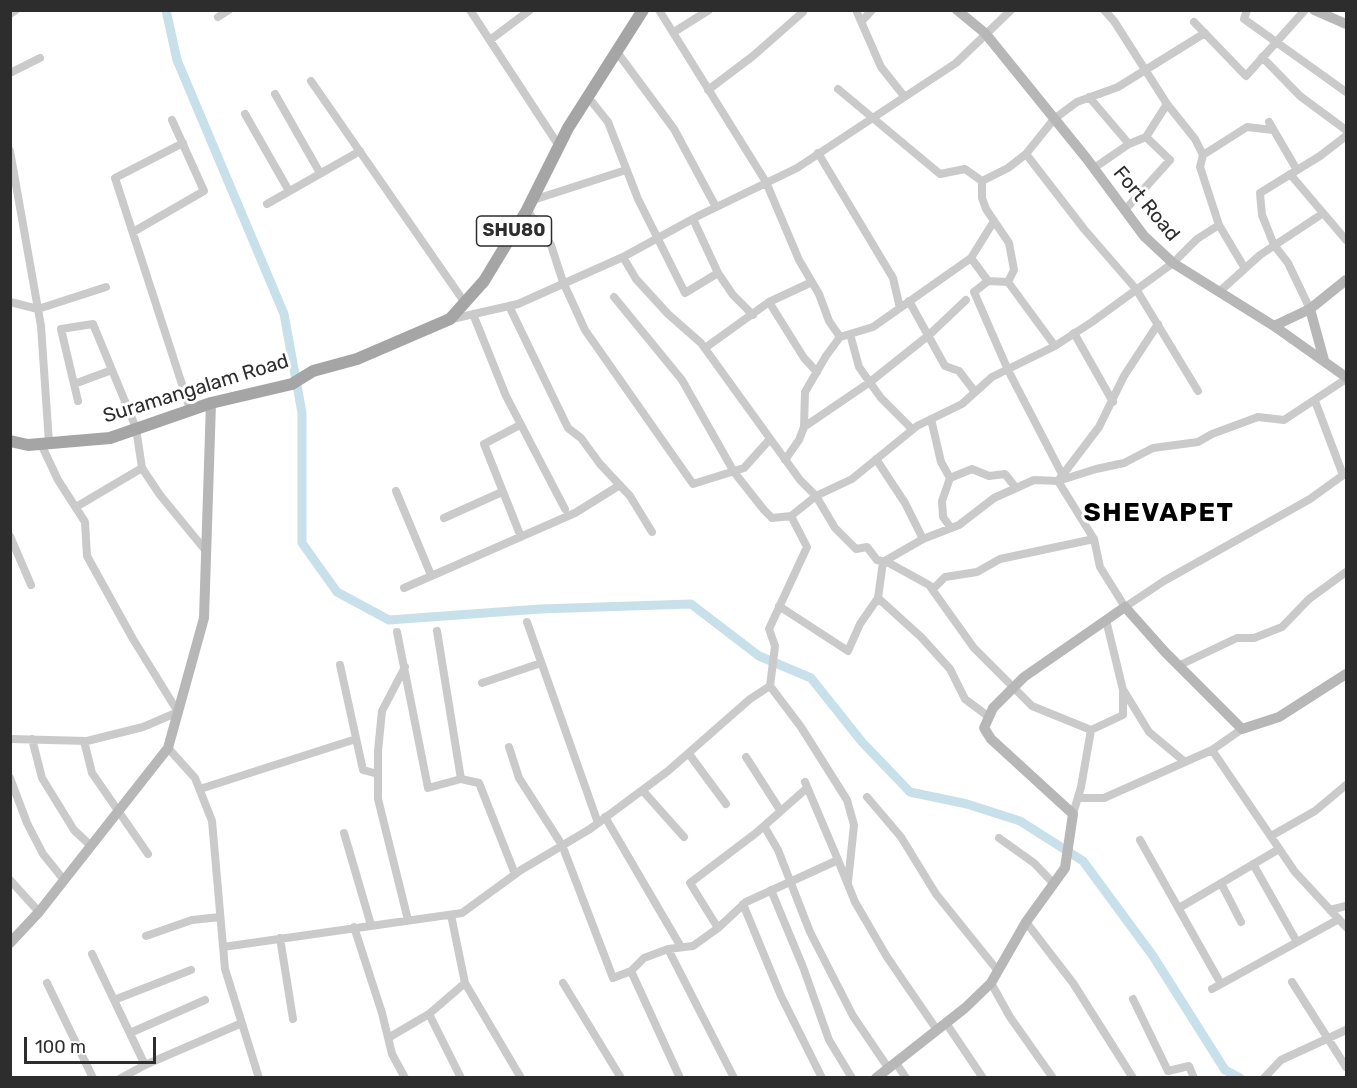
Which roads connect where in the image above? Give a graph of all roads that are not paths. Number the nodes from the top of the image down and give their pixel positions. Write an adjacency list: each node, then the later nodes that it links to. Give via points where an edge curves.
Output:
1 (16, 10): 17 (street)
2 (229, 10): 18 (street)
3 (470, 10): 25 (street)
4 (530, 10): 25 (street)
5 (659, 10): 22 (street)
6 (709, 10): 22 (street)
7 (856, 10): 19 (street)
8 (872, 10): 19 (street)
9 (957, 10): 23 (street, Fort Road)
10 (1011, 10): 23 (street)
11 (1104, 10): 30 (street)
12 (1246, 10): 26 (street, via 1244,19)
13 (1305, 10): 26 (street)
14 (1314, 10): 21 (street)
15 (803, 11): 34 (street)
16 (638, 12): 27 (main road, Suramangalam Road / SHU80)
17 (10, 14)
18 (218, 17)
19 (862, 21): 37 (street, via 881,68)
20 (1194, 21): 24 (street)
21 (1347, 24)
22 (674, 32): 34 (street)
23 (985, 33): 37 (street, via 956,63); 43 (street, Fort Road)
24 (1205, 33): 28 (street, via 1246,75); 30 (street)
25 (490, 40): 52 (street)
26 (1275, 41): 28 (street); 35 (street)
27 (617, 52): 38 (main road, Suramangalam Road / SHU80); 68 (street, via 674,129)
28 (1262, 57): 47 (street, via 1300,96)
29 (40, 58): 31 (street)
30 (1145, 72): 39 (street); 40 (street)
31 (10, 73)
32 (311, 81): 54 (street)
33 (838, 89): 42 (street)
34 (708, 90): 63 (street)
35 (1347, 92)
36 (275, 94): 62 (street)
37 (904, 96): 42 (street)
38 (588, 97): 52 (main road, Suramangalam Road / SHU80); 60 (street, via 608,122)
39 (1089, 98): 43 (street); 51 (street)
40 (1167, 104): 49 (street); 57 (street)
41 (245, 114): 65 (street)
42 (872, 117): 55 (street); 64 (street, via 940,174 965,169)
43 (1054, 119): 56 (street); 59 (street, Fort Road)
44 (172, 120): 50 (street)
45 (1269, 122): 46 (street)
46 (1273, 130): 57 (street, via 1246,127); 61 (street)
47 (1347, 130)
48 (1347, 136): 61 (street)
49 (1146, 137): 51 (street); 69 (street, via 1170,160)
50 (183, 144): 74 (street, via 116,178); 74 (street, via 204,191)
51 (1129, 144): 59 (street)
52 (559, 146): 67 (main road, Suramangalam Road / SHU80)
53 (10, 151): 58 (street)
54 (360, 151): 62 (street); 96 (street)
55 (818, 153): 63 (street); 98 (street, via 893,278)
56 (1026, 154): 64 (street); 89 (street)
57 (1203, 154): 73 (street, via 1200,167)
58 (12, 165): 99 (street)
59 (1094, 168): 69 (street, Fort Road)
60 (626, 170): 67 (street); 75 (street)
61 (1294, 172): 70 (street); 77 (street, via 1260,193 1262,215)
62 (320, 174): 65 (street)
63 (766, 182): 68 (street); 86 (street)
64 (982, 182): 72 (street, via 982,198)
65 (289, 191): 66 (street)
66 (267, 204)
67 (530, 205): 85 (street, via 552,245); 96 (main road, Suramangalam Road / SHU80, via 484,280)
68 (716, 207): 71 (street)
69 (1125, 210): 80 (street, Fort Road, via 1144,236)
70 (1322, 214): 76 (street); 77 (street)
71 (693, 219): 75 (street); 82 (street)
72 (994, 221): 79 (street); 87 (street, via 1009,243 1014,270)
73 (1219, 225): 80 (street, via 1197,239); 81 (street)
74 (133, 232): 125 (street)
75 (658, 239): 78 (street); 82 (street, via 685,293)
76 (1347, 240)
77 (1274, 245): 81 (street); 100 (street, via 1288,263)
78 (623, 257): 85 (street); 111 (street, via 660,306)
79 (971, 258): 84 (street); 93 (street)
80 (1173, 263): 89 (street); 90 (street, Fort Road)
81 (1244, 267): 90 (street)
82 (718, 273): 102 (street)
83 (1347, 280): 100 (street)
84 (988, 281): 87 (street); 114 (street, via 974,292)
85 (563, 282): 97 (street); 137 (street, via 585,330 693,484)
86 (812, 282): 95 (street); 109 (street)
87 (1008, 282): 110 (street)
88 (106, 286): 99 (street)
89 (1136, 290): 104 (street); 106 (street)
90 (1219, 292): 105 (street, Fort Road)
91 (614, 297): 137 (street, via 682,380)
92 (966, 300): 108 (street)
93 (909, 301): 98 (street); 108 (street)
94 (10, 302): 99 (street)
95 (770, 302): 102 (street); 115 (street)
96 (465, 303): 103 (main road, Suramangalam Road / SHU80)
97 (509, 306): 101 (street); 141 (street, via 568,428)
98 (900, 308): 107 (street, via 873,327)
99 (38, 309): 133 (street)
100 (1310, 309): 105 (street); 112 (street)
101 (473, 314): 103 (street); 127 (street)
102 (753, 315): 111 (street)
103 (450, 319): 123 (main road, Suramangalam Road / SHU80, via 357,359 313,371 292,384)
104 (1158, 324): 119 (street); 124 (street, via 1124,376)
105 (1274, 326): 112 (street, Fort Road)
106 (1074, 333): 110 (street); 124 (street)
107 (850, 334): 109 (street); 117 (street, via 859,367)
108 (929, 335): 117 (street); 120 (street, via 945,366 959,371)
109 (840, 338): 115 (street)
110 (1055, 345): 114 (street)
111 (705, 348): 131 (street)
112 (1324, 360): 116 (street, Fort Road)
113 (112, 370): 118 (street); 118 (street, via 93,324 61,329); 129 (street)
114 (1008, 370): 120 (street, via 992,377); 140 (street)
115 (817, 372): 128 (street, via 805,392)
116 (1347, 378): 122 (street)
117 (870, 382): 128 (street); 130 (street)
118 (74, 384): 121 (street)
119 (1198, 391)
120 (975, 392): 126 (street, via 962,404)
121 (78, 401)
122 (1315, 401): 138 (street); 140 (street, via 1284,420 1258,417 1198,442 1153,448 1124,463)
123 (211, 402): 125 (main road, Suramangalam Road / SHU80); 156 (street)
124 (1113, 402): 140 (street)
125 (190, 409): 129 (main road, Suramangalam Road / SHU80)
126 (931, 419): 130 (street); 139 (street, via 941,462)
127 (520, 426): 144 (street, via 484,444); 147 (street)
128 (804, 427): 134 (street)
129 (136, 428): 133 (main road, Suramangalam Road / SHU80, via 110,438); 136 (street)
130 (912, 429): 135 (street)
131 (770, 439): 134 (street); 137 (street, via 744,468)
132 (10, 441): 133 (main road, Suramangalam Road / SHU80)
133 (45, 444): 146 (street, via 58,480)
134 (785, 459): 145 (street)
135 (876, 459): 145 (street, via 852,479); 154 (street)
136 (142, 468): 146 (street); 156 (street)
137 (734, 472): 148 (street, via 772,518)
138 (1345, 474): 165 (street, via 1310,499)
139 (950, 478): 142 (street, via 972,469 989,476 1005,474); 150 (street, via 942,501 943,517)
140 (1060, 478): 142 (street, via 1034,480); 155 (street)
141 (620, 485): 151 (street); 153 (street, via 576,513)
142 (1016, 488): 150 (street, via 993,498)
143 (396, 491): 159 (street)
144 (502, 492): 149 (street); 153 (street)
145 (816, 496): 148 (street); 157 (street, via 835,528 856,549 867,548)
146 (76, 507): 179 (street, via 85,522 87,556)
147 (565, 509)
148 (791, 516): 164 (street, via 807,547)
149 (444, 518)
150 (951, 528): 154 (street)
151 (652, 532)
152 (10, 536): 160 (street)
153 (521, 537): 159 (street)
154 (923, 539): 157 (street)
155 (1094, 539): 162 (street, via 1000,559 977,573 945,577); 165 (street, via 1100,567)
156 (206, 551): 179 (street, via 204,618)
157 (883, 562): 162 (street); 163 (street)
158 (1347, 572): 172 (street, via 1309,599 1282,627 1254,638 1237,638)
159 (431, 576): 161 (street)
160 (31, 585)
161 (404, 588)
162 (933, 589): 177 (street, via 974,648)
163 (878, 598): 164 (street, via 848,651); 180 (street, via 950,669 965,699)
164 (779, 606): 176 (street, via 769,629 775,646)
165 (1125, 607): 166 (street); 172 (street)
166 (1106, 620): 177 (street, via 1024,676); 178 (street)
167 (527, 622): 170 (street)
168 (437, 631): 195 (street)
169 (397, 633): 173 (street)
170 (541, 663): 175 (street); 206 (street)
171 (340, 665): 185 (street)
172 (1180, 666): 181 (street)
173 (405, 667): 193 (street, via 382,711); 195 (street, via 428,788)
174 (1347, 674): 181 (street, via 1279,717)
175 (482, 684)
176 (771, 686): 190 (street, via 750,699); 223 (street, via 847,801 854,825)
177 (1013, 688): 180 (street); 182 (street, via 1032,706)
178 (1124, 690): 182 (street, via 1124,715); 192 (street, via 1149,732)
179 (178, 712): 186 (street, via 143,727); 188 (street)
180 (989, 717): 204 (street, via 984,728 991,740)
181 (1242, 729): 189 (street)
182 (1091, 730): 200 (street)
183 (10, 739): 184 (street)
184 (32, 739): 186 (street); 214 (street, via 42,778 74,830)
185 (356, 739): 193 (street, via 363,770); 197 (street)
186 (84, 741): 203 (street, via 92,773)
187 (509, 747): 213 (street, via 519,778)
188 (168, 748): 197 (street); 203 (street)
189 (1212, 750): 192 (street); 209 (street)
190 (689, 754): 198 (street); 201 (street)
191 (746, 757): 202 (street)
192 (1185, 762): 200 (street, via 1104,798)
193 (378, 774): 235 (street, via 378,799)
194 (10, 778): 221 (street, via 43,854)
195 (462, 779): 219 (street, via 478,783)
196 (1347, 785): 209 (street, via 1315,811)
197 (200, 789): 233 (street, via 212,821)
198 (643, 790): 205 (street); 210 (street)
199 (867, 797): 252 (street, via 901,837 936,894)
200 (1078, 798): 204 (street)
201 (726, 804)
202 (780, 810): 207 (street); 217 (street, via 806,785)
203 (118, 812): 214 (street); 216 (street)
204 (1073, 814): 225 (street, via 1065,868)
205 (605, 817): 206 (street); 247 (street)
206 (598, 823): 213 (street)
207 (764, 826): 222 (street, via 778,850); 241 (street, via 690,883)
208 (344, 833): 238 (street)
209 (1271, 836): 215 (street)
210 (684, 837)
211 (999, 838): 225 (street, via 1034,863)
212 (1140, 840): 229 (street)
213 (562, 845): 219 (street); 251 (street, via 614,978)
214 (91, 846): 221 (street)
215 (1279, 849): 218 (street); 230 (street)
216 (148, 854)
217 (838, 860): 222 (street); 223 (street)
218 (1253, 864): 224 (street); 244 (street)
219 (515, 874): 232 (street, via 462,913)
220 (10, 880): 231 (street)
221 (64, 880): 231 (street)
222 (789, 882): 226 (street); 272 (street, via 853,1016)
223 (848, 883): 266 (street, via 887,957)
224 (1221, 883): 229 (street); 237 (street)
225 (1054, 884): 236 (street)
226 (771, 890): 227 (street); 284 (street, via 829,1041)
227 (743, 904): 241 (street); 283 (street, via 781,996)
228 (1347, 906): 230 (street)
229 (1179, 908): 258 (street)
230 (1330, 910): 234 (street)
231 (39, 912): 245 (street)
232 (451, 915): 235 (street); 256 (street)
233 (220, 917): 242 (street, via 192,920); 246 (street)
234 (1339, 919): 240 (street); 244 (street)
235 (408, 920): 238 (street)
236 (1026, 922): 252 (street); 289 (street, via 1073,983)
237 (1242, 922)
238 (371, 925): 239 (street)
239 (354, 927): 243 (street); 269 (street)
240 (1347, 927)
241 (718, 928): 247 (street, via 693,945)
242 (146, 936)
243 (280, 938): 246 (street); 264 (street)
244 (1297, 942): 258 (street)
245 (10, 943)
246 (223, 947): 265 (street, via 225,969)
247 (681, 947): 248 (street)
248 (668, 949): 251 (street, via 644,958); 282 (street)
249 (92, 954): 261 (street)
250 (190, 970): 261 (street)
251 (631, 971): 281 (street)
252 (998, 971): 253 (street)
253 (991, 982): 266 (street); 288 (street, via 1010,1017)
254 (1292, 982): 270 (street)
255 (46, 983): 274 (street)
256 (465, 983): 263 (street); 279 (street)
257 (563, 983): 280 (street)
258 (1221, 984): 259 (street)
259 (1212, 989)
260 (1133, 999): 290 (street, via 1168,1071 1189,1066)
261 (114, 1000): 268 (street)
262 (205, 1000): 268 (street)
263 (429, 1014): 269 (street); 278 (street)
264 (293, 1019)
265 (242, 1023): 271 (street); 276 (street)
266 (942, 1027): 272 (street); 287 (street)
267 (1347, 1030): 270 (street)
268 (130, 1034): 271 (street)
269 (388, 1038): 277 (street)
270 (1329, 1040): 273 (street); 291 (street, via 1281,1060)
271 (145, 1065): 275 (street)
272 (892, 1066): 285 (street); 286 (street)
273 (1347, 1067)
274 (93, 1077)
275 (122, 1077)
276 (259, 1077)
277 (405, 1077)
278 (461, 1077)
279 (521, 1077)
280 (621, 1077)
281 (680, 1077)
282 (734, 1077)
283 (822, 1077)
284 (852, 1077)
285 (876, 1077)
286 (906, 1077)
287 (983, 1077)
288 (1053, 1077)
289 (1133, 1077)
290 (1194, 1077)
291 (1264, 1077)

